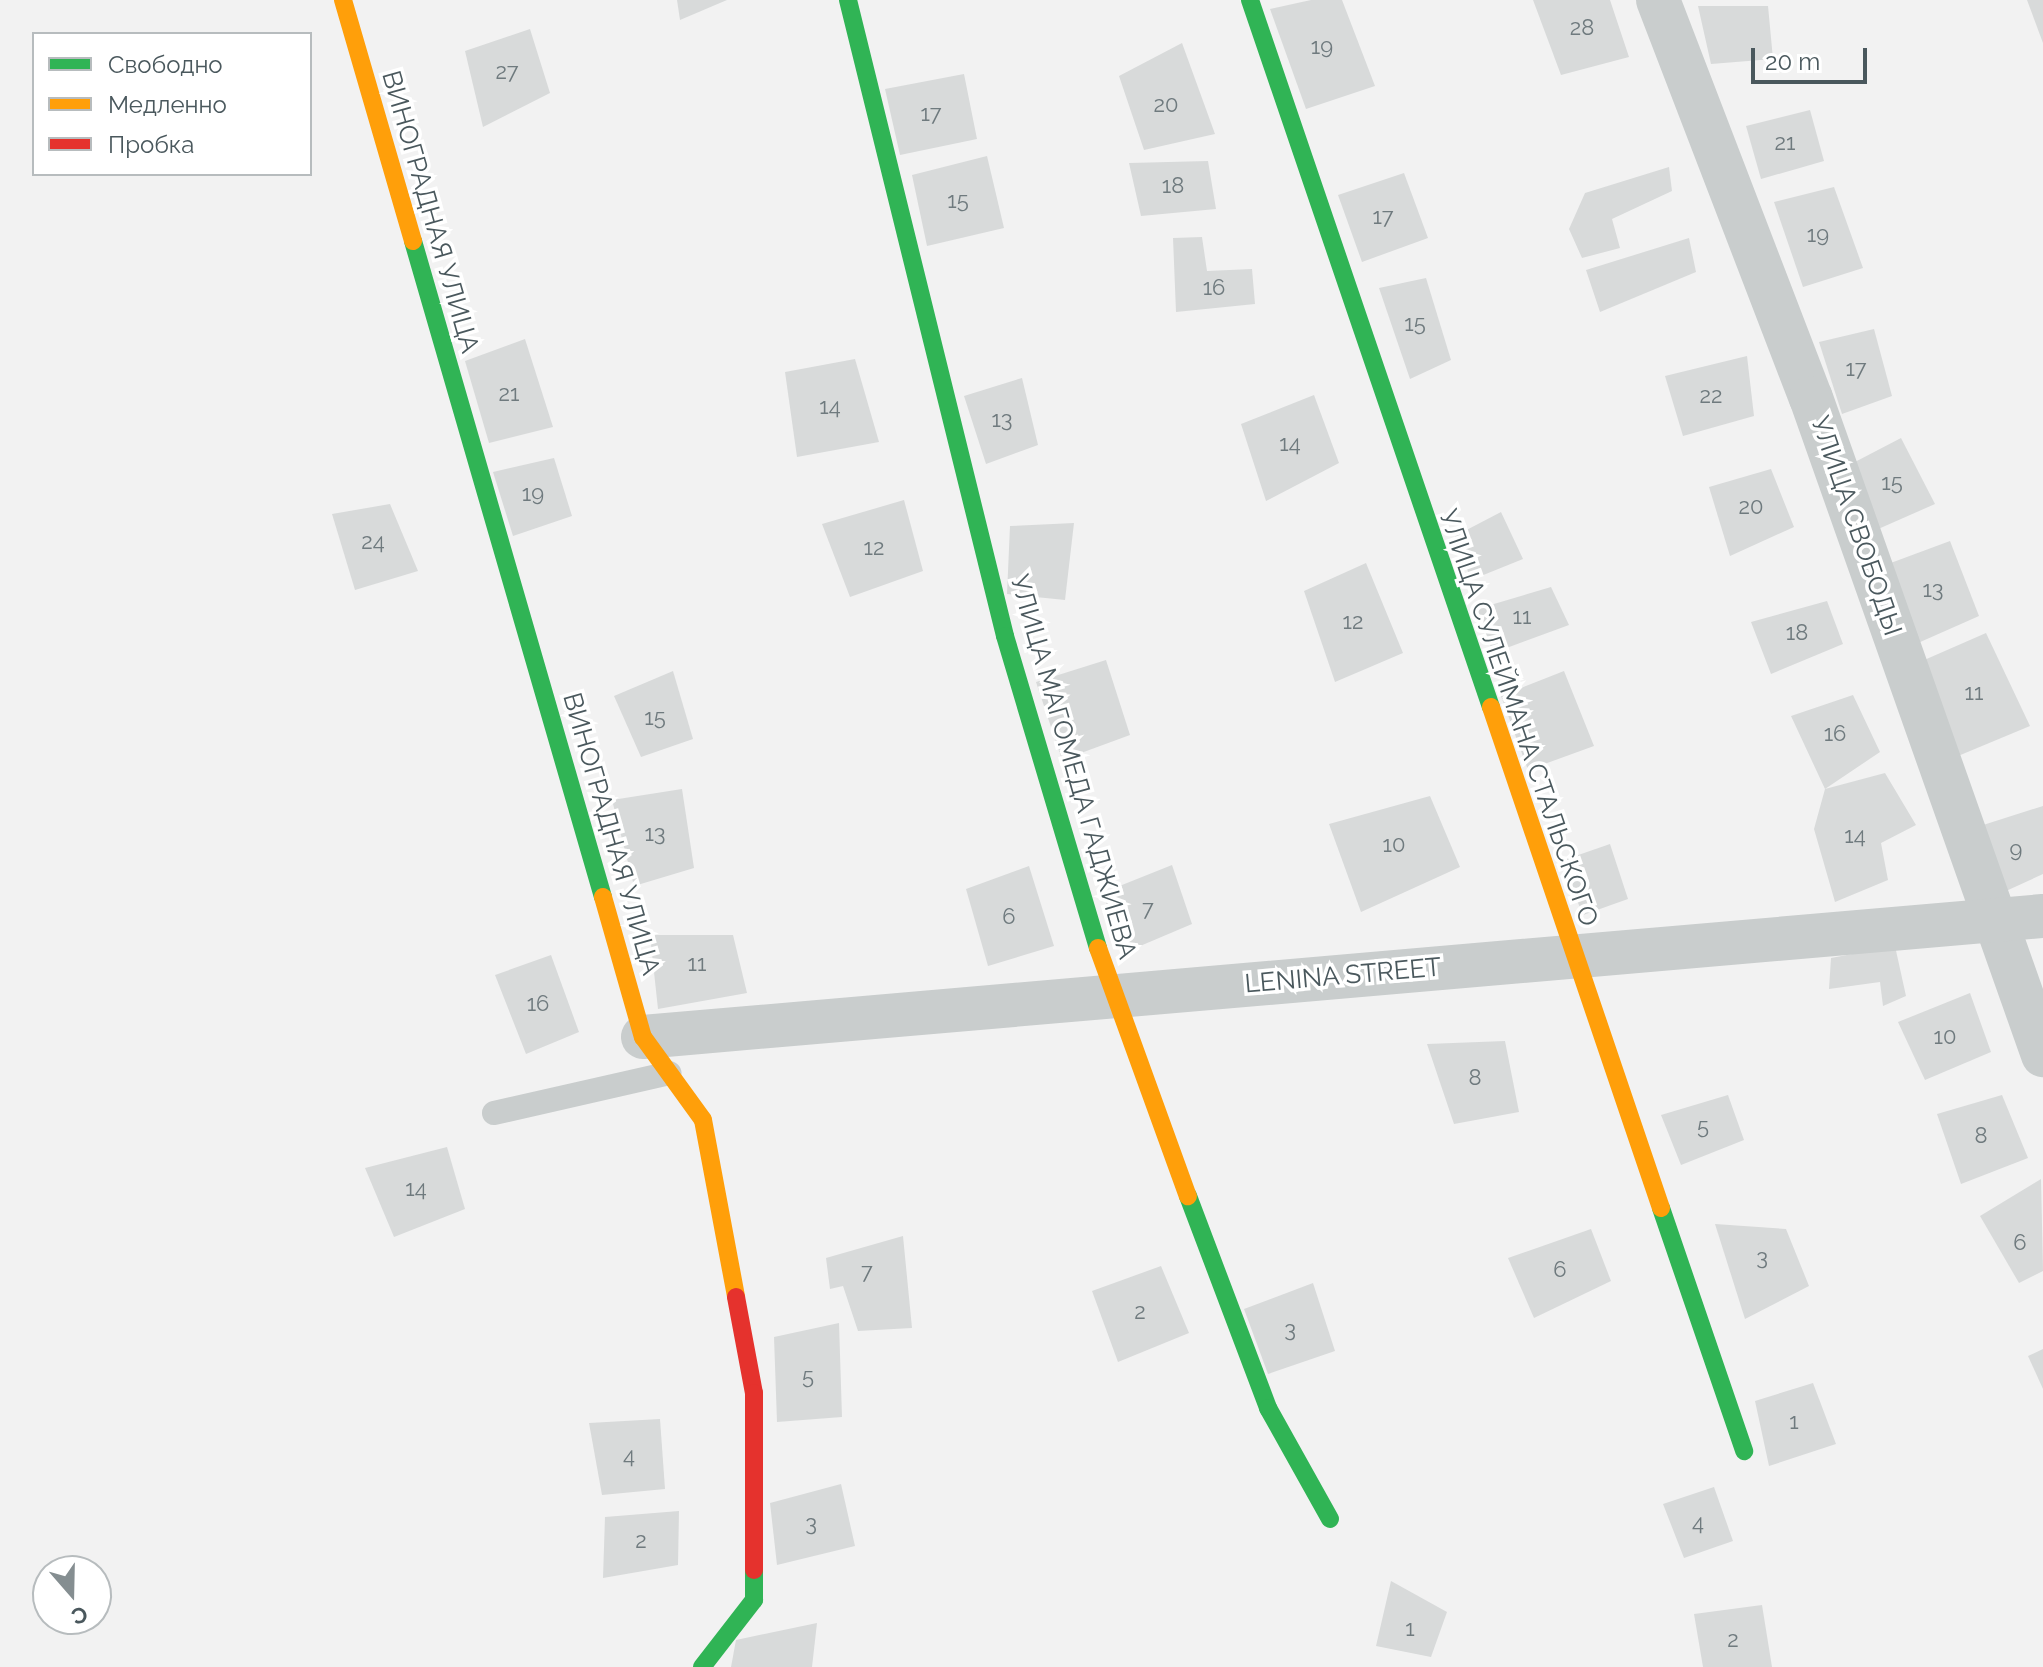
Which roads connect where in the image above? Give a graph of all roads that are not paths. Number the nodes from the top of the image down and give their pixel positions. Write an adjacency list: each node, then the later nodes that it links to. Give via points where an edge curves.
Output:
1 (343, 0): 9 (street, ВИНОГРАДНАЯ УЛИЦА)
2 (848, 0): 8 (street, УЛИЦА МАГОМЕДА ГАДЖИЕВА, via 1005,636)
3 (1250, 0): 7 (street, УЛИЦА СУЛЕЙМАНА СТАЛЬСКОГО)
4 (1658, 0): 6 (street, УЛИЦА СВОБОДЫ, via 1811,398)
5 (2043, 916): 6 (street, LENINA STREET)
6 (1993, 921): 7 (street, LENINA STREET); 10 (street, УЛИЦА СВОБОДЫ)
7 (1571, 957): 8 (street, LENINA STREET); 13 (street, УЛИЦА СУЛЕЙМАНА СТАЛЬСКОГО)
8 (1112, 996): 9 (street, LENINA STREET); 14 (street, УЛИЦА МАГОМЕДА ГАДЖИЕВА, via 1268,1408)
9 (643, 1037): 11 (street, ВИНОГРАДНАЯ УЛИЦА)
10 (2043, 1055)
11 (670, 1073): 12 (lane); 15 (street, ВИНОГРАДНАЯ УЛИЦА, via 703,1120 754,1393 754,1600)
12 (494, 1113)
13 (1744, 1451)
14 (1330, 1519)
15 (702, 1667)

